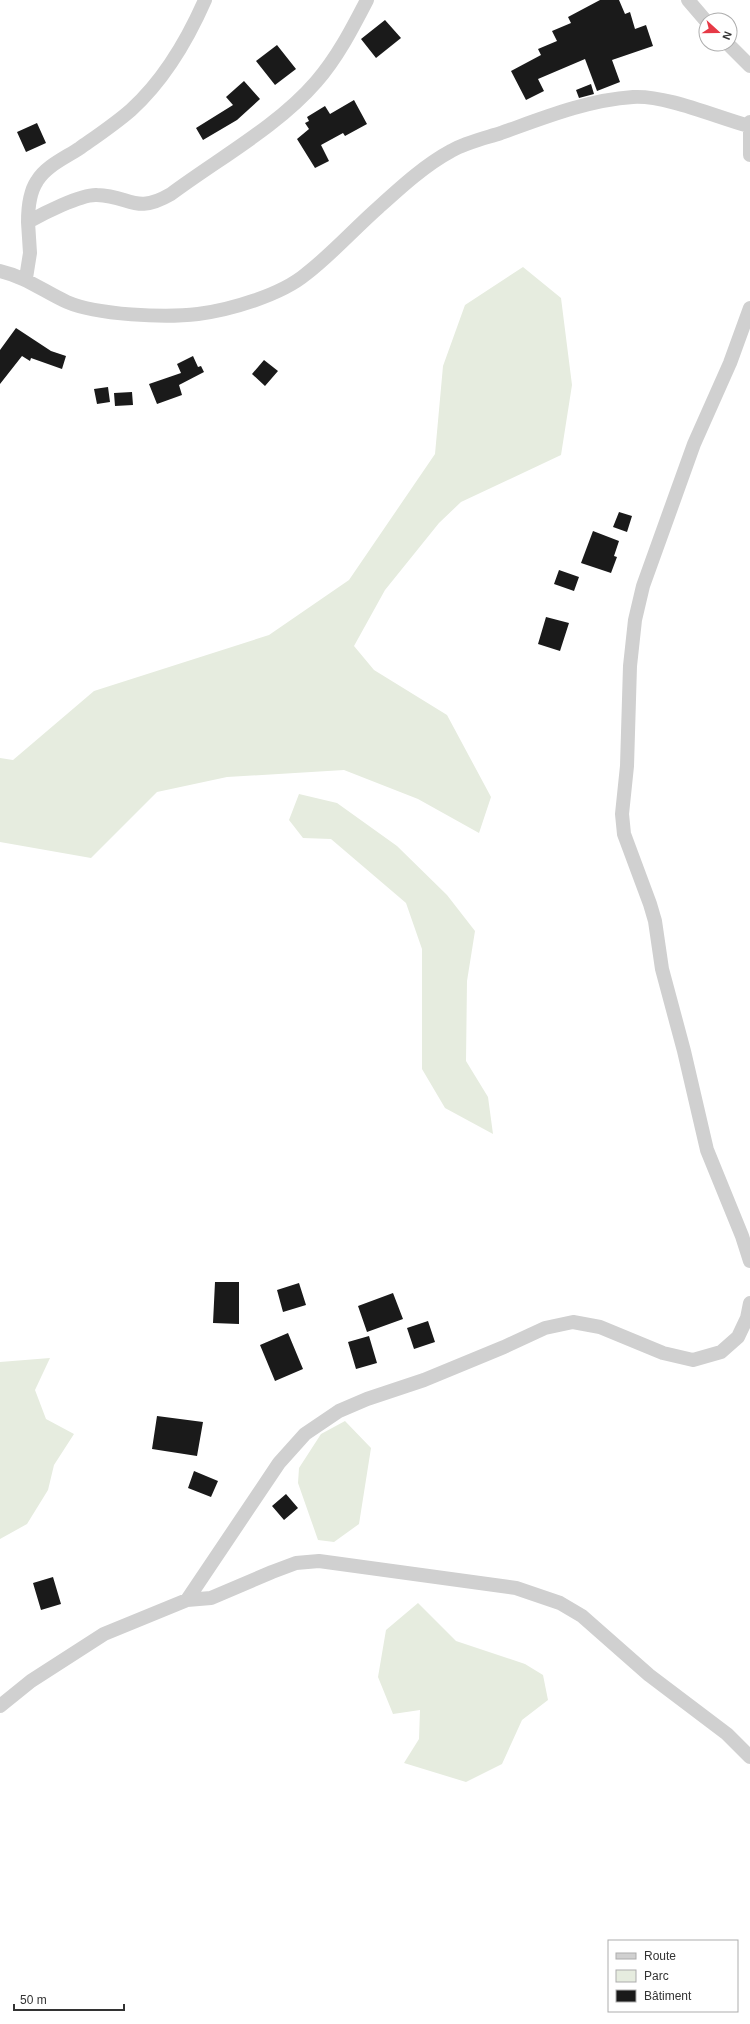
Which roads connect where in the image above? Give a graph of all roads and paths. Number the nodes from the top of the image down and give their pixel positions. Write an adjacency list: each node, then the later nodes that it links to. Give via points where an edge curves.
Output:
1 (205, 0): 9 (street, via 180,49 156,84 130,110 48,168 36,181 29,200)
2 (367, 0): 9 (street, via 336,57 315,83 268,124 171,194 147,204 102,195 87,196)
3 (688, 0): 4 (street)
4 (698, 12)
5 (736, 52): 6 (street)
6 (750, 66)
7 (749, 124): 8 (street); 11 (street, via 666,101 634,97 577,107 501,133 452,150 432,163 380,206 305,276 259,298 199,314 159,316 94,309 69,303)
8 (750, 155)
9 (28, 222): 11 (street, via 30,253)
10 (0, 271): 11 (street)
11 (26, 278)
12 (750, 308): 13 (street, via 730,363 694,444 643,586 635,620 631,658 627,766 622,814 624,834 655,921 662,969 707,1150)
13 (750, 1261)
14 (750, 1303): 15 (street, via 747,1318 738,1337 721,1352 693,1360 663,1353 600,1327 572,1322 545,1328 424,1380 339,1411 305,1434 280,1463)
15 (187, 1600): 16 (street, via 104,1634 31,1681); 17 (street, via 211,1598 296,1563 319,1561 516,1588 560,1604 582,1616 649,1675 727,1734)
16 (0, 1706)
17 (750, 1757)

